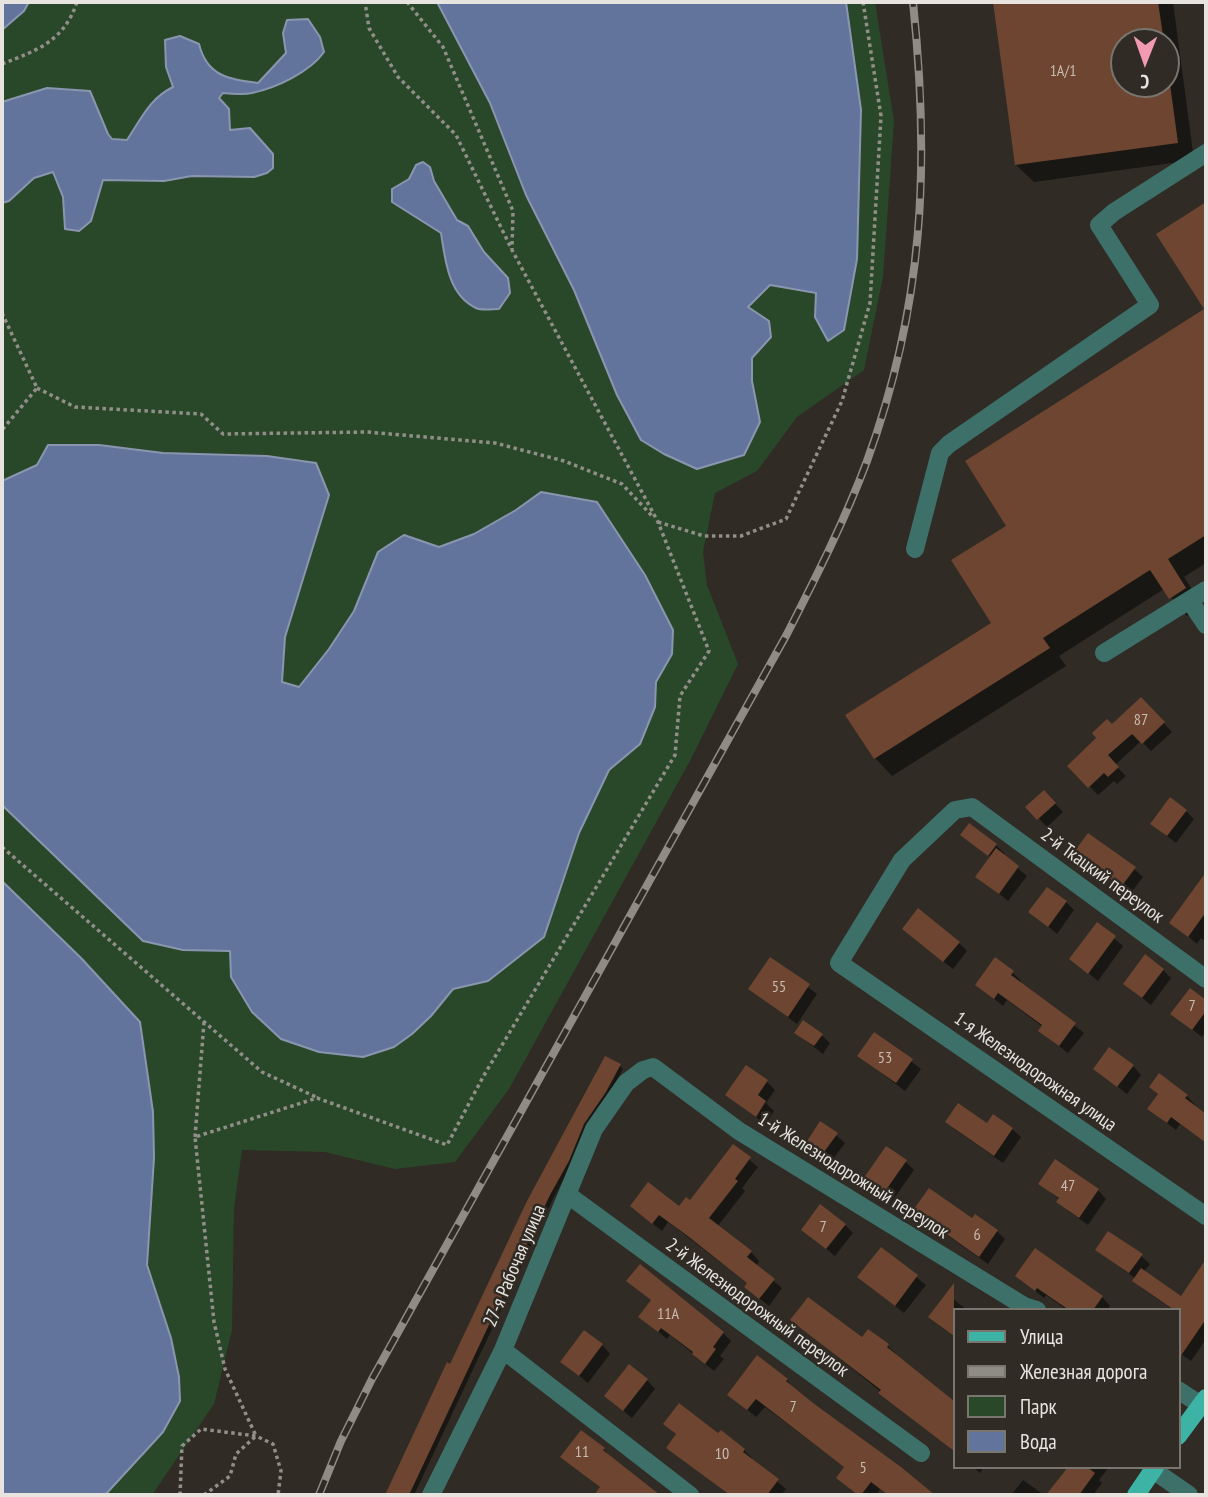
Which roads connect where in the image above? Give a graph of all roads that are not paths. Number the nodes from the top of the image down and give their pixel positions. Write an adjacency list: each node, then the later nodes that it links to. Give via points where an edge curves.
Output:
1 (1206, 153): 2 (street, via 1099,225 1150,305 940,453)
2 (915, 549)
3 (1206, 590): 4 (street)
4 (1190, 601): 5 (street); 6 (street)
5 (1206, 625)
6 (1104, 653)
7 (839, 963): 8 (street, 2-й Ткацкий переулок, via 902,860 955,810 972,807); 11 (street, 1-я Железнодорожная улица)
8 (1206, 979)
9 (653, 1067): 10 (street, 27-я Рабочая улица, via 626,1083 594,1129); 12 (street, 1-й Железнодорожный переулок, via 739,1131)
10 (568, 1195): 13 (street, 27-я Рабочая улица); 17 (street, 2-й Железнодорожный переулок)
11 (1206, 1216)
12 (1030, 1308)
13 (503, 1350): 19 (street, 27-я Рабочая улица); 20 (street)
14 (1180, 1391): 15 (street)
15 (1204, 1401): 16 (main road)
16 (1180, 1433)
17 (921, 1454)
18 (1154, 1469): 21 (main road); 22 (street)
19 (431, 1495)
20 (690, 1495)
21 (1136, 1495)
22 (1189, 1495)

